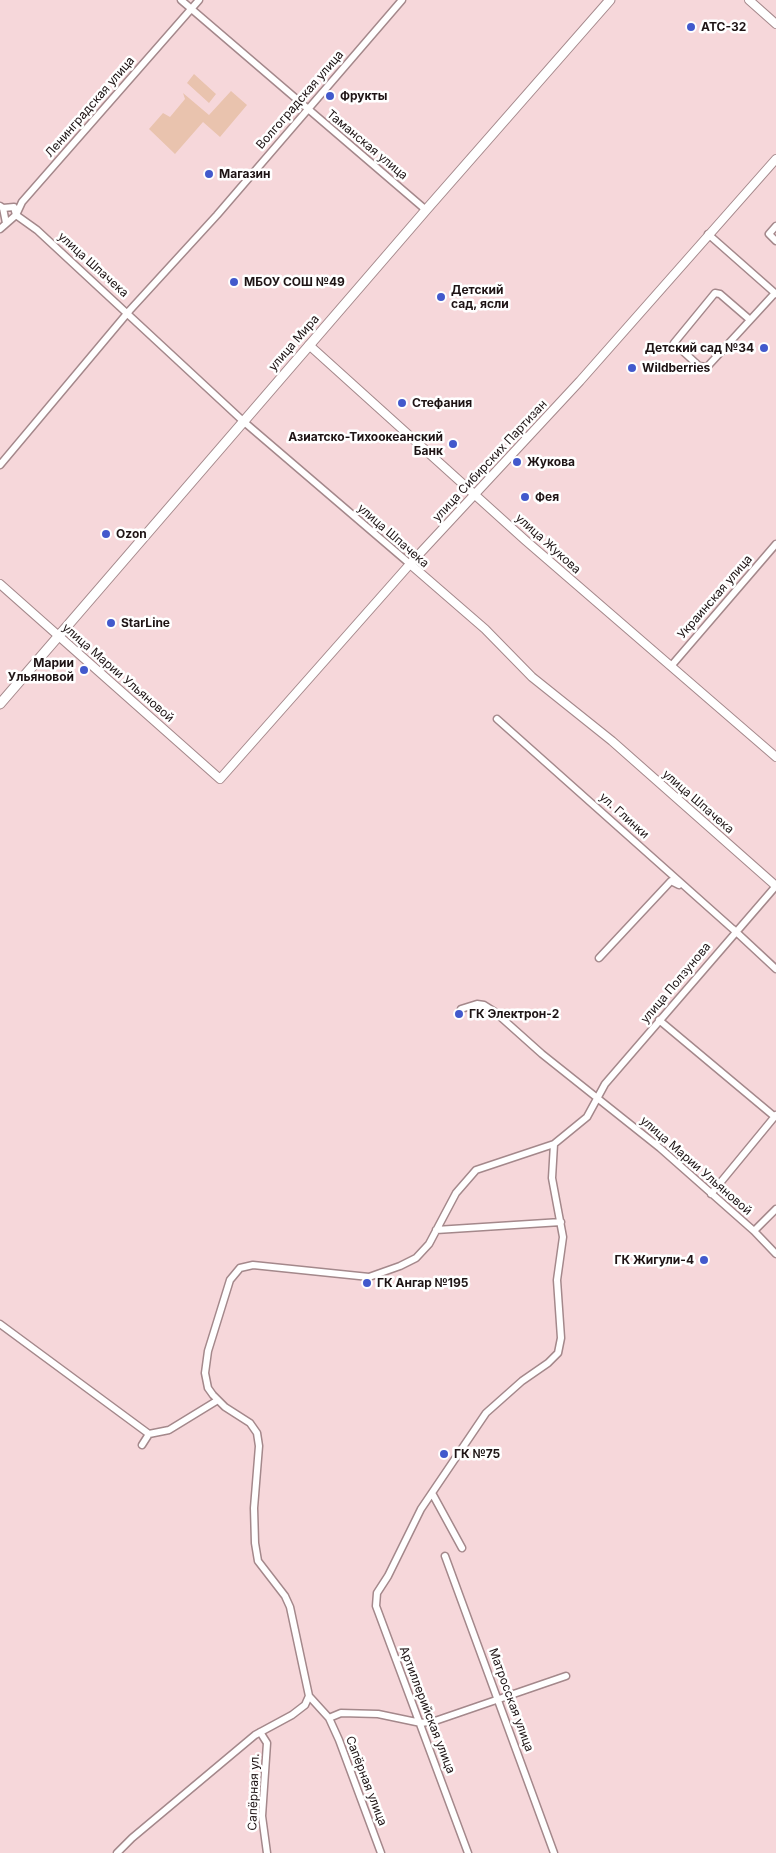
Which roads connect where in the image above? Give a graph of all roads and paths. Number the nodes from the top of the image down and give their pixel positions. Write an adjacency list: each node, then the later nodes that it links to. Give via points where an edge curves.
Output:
1 (182, 0): 6 (street, Таманская улица)
2 (199, 0): 6 (street, Ленинградская улица)
3 (402, 0): 8 (street, Волгоградская улица)
4 (610, 0): 11 (main road, улица Мира)
5 (749, 0): 7 (street)
6 (192, 9): 8 (street, Таманская улица); 12 (street, Ленинградская улица, via 42,178)
7 (776, 24)
8 (306, 108): 11 (street, Таманская улица); 19 (street, Волгоградская улица, via 217,215)
9 (776, 158): 16 (street, улица Сибирских Партизан)
10 (1, 207): 12 (street, улица Шпачека, via 14,207); 13 (street)
11 (426, 210): 21 (main road, улица Мира)
12 (16, 215): 13 (street, Ленинградская улица); 19 (street, улица Шпачека)
13 (6, 223): 15 (street, Ленинградская улица)
14 (776, 226): 17 (street, via 769,234)
15 (0, 230)
16 (708, 234): 18 (street); 24 (street, улица Сибирских Партизан)
17 (776, 241)
18 (775, 294): 20 (street)
19 (128, 312): 22 (street, улица Шпачека); 23 (street, Волгоградская улица)
20 (749, 319): 20 (street, via 705,367 699,366 674,343 715,293)
21 (309, 345): 22 (main road, улица Мира); 24 (street, улица Жукова)
22 (243, 420): 26 (street, улица Шпачека); 28 (main road, улица Мира)
23 (0, 465)
24 (476, 495): 26 (street, улица Сибирских Партизан); 29 (street, улица Жукова)
25 (776, 544): 29 (street, Украинская улица)
26 (410, 564): 33 (street, улица Сибирских Партизан); 34 (street, улица Шпачека, via 485,629 532,676 612,741)
27 (0, 584): 28 (street, улица Марии Ульяновой)
28 (58, 635): 30 (main road, улица Мира); 33 (street, улица Марии Ульяновой)
29 (672, 665): 32 (street, улица Жукова)
30 (0, 704)
31 (497, 719): 35 (street, ул. Глинки)
32 (776, 757)
33 (220, 779)
34 (776, 886): 35 (street, улица Ползунова)
35 (735, 931): 36 (street, via 671,880); 37 (street); 39 (street, улица Ползунова)
36 (599, 958)
37 (776, 969)
38 (461, 1009): 40 (street, улица Марии Ульяновой, via 477,1004 495,1012)
39 (659, 1020): 40 (street, улица Ползунова, via 605,1084); 41 (street)
40 (598, 1098): 42 (street, улица Ползунова, via 587,1118); 43 (street, улица Марии Ульяновой)
41 (775, 1116): 43 (street)
42 (554, 1144): 45 (street, Артиллерийская улица, via 552,1178); 46 (street, улица Ползунова, via 476,1170 456,1193)
43 (711, 1194): 47 (street, улица Марии Ульяновой)
44 (776, 1209): 47 (street)
45 (561, 1222): 46 (street); 53 (street, Артиллерийская улица, via 563,1237 556,1280 561,1338 558,1353 486,1412)
46 (436, 1230): 50 (street, улица Ползунова, via 416,1258 369,1277 274,1266 240,1268 230,1280 204,1373 208,1388)
47 (754, 1232): 48 (street, улица Марии Ульяновой)
48 (776, 1254)
49 (0, 1324): 51 (street)
50 (218, 1400): 51 (street, via 169,1430); 57 (street, via 250,1423 257,1433 259,1446 254,1508 258,1561 290,1607)
51 (149, 1434): 52 (street)
52 (142, 1445)
53 (432, 1493): 54 (street); 60 (street, Артиллерийская улица, via 377,1593 376,1606)
54 (462, 1548)
55 (445, 1556): 58 (street, Матросская улица)
56 (566, 1676): 58 (street)
57 (309, 1696): 59 (street, Сапёрная улица); 61 (street, via 305,1705 292,1715)
58 (498, 1699): 60 (street); 66 (street, Матросская улица)
59 (329, 1718): 60 (street, via 341,1713 378,1714); 64 (street, Сапёрная улица)
60 (421, 1724): 65 (street, Артиллерийская улица)
61 (260, 1732): 62 (street); 63 (street, Сапёрная ул., via 266,1743 262,1816)
62 (117, 1853)
63 (267, 1853)
64 (382, 1853)
65 (468, 1853)
66 (554, 1853)

